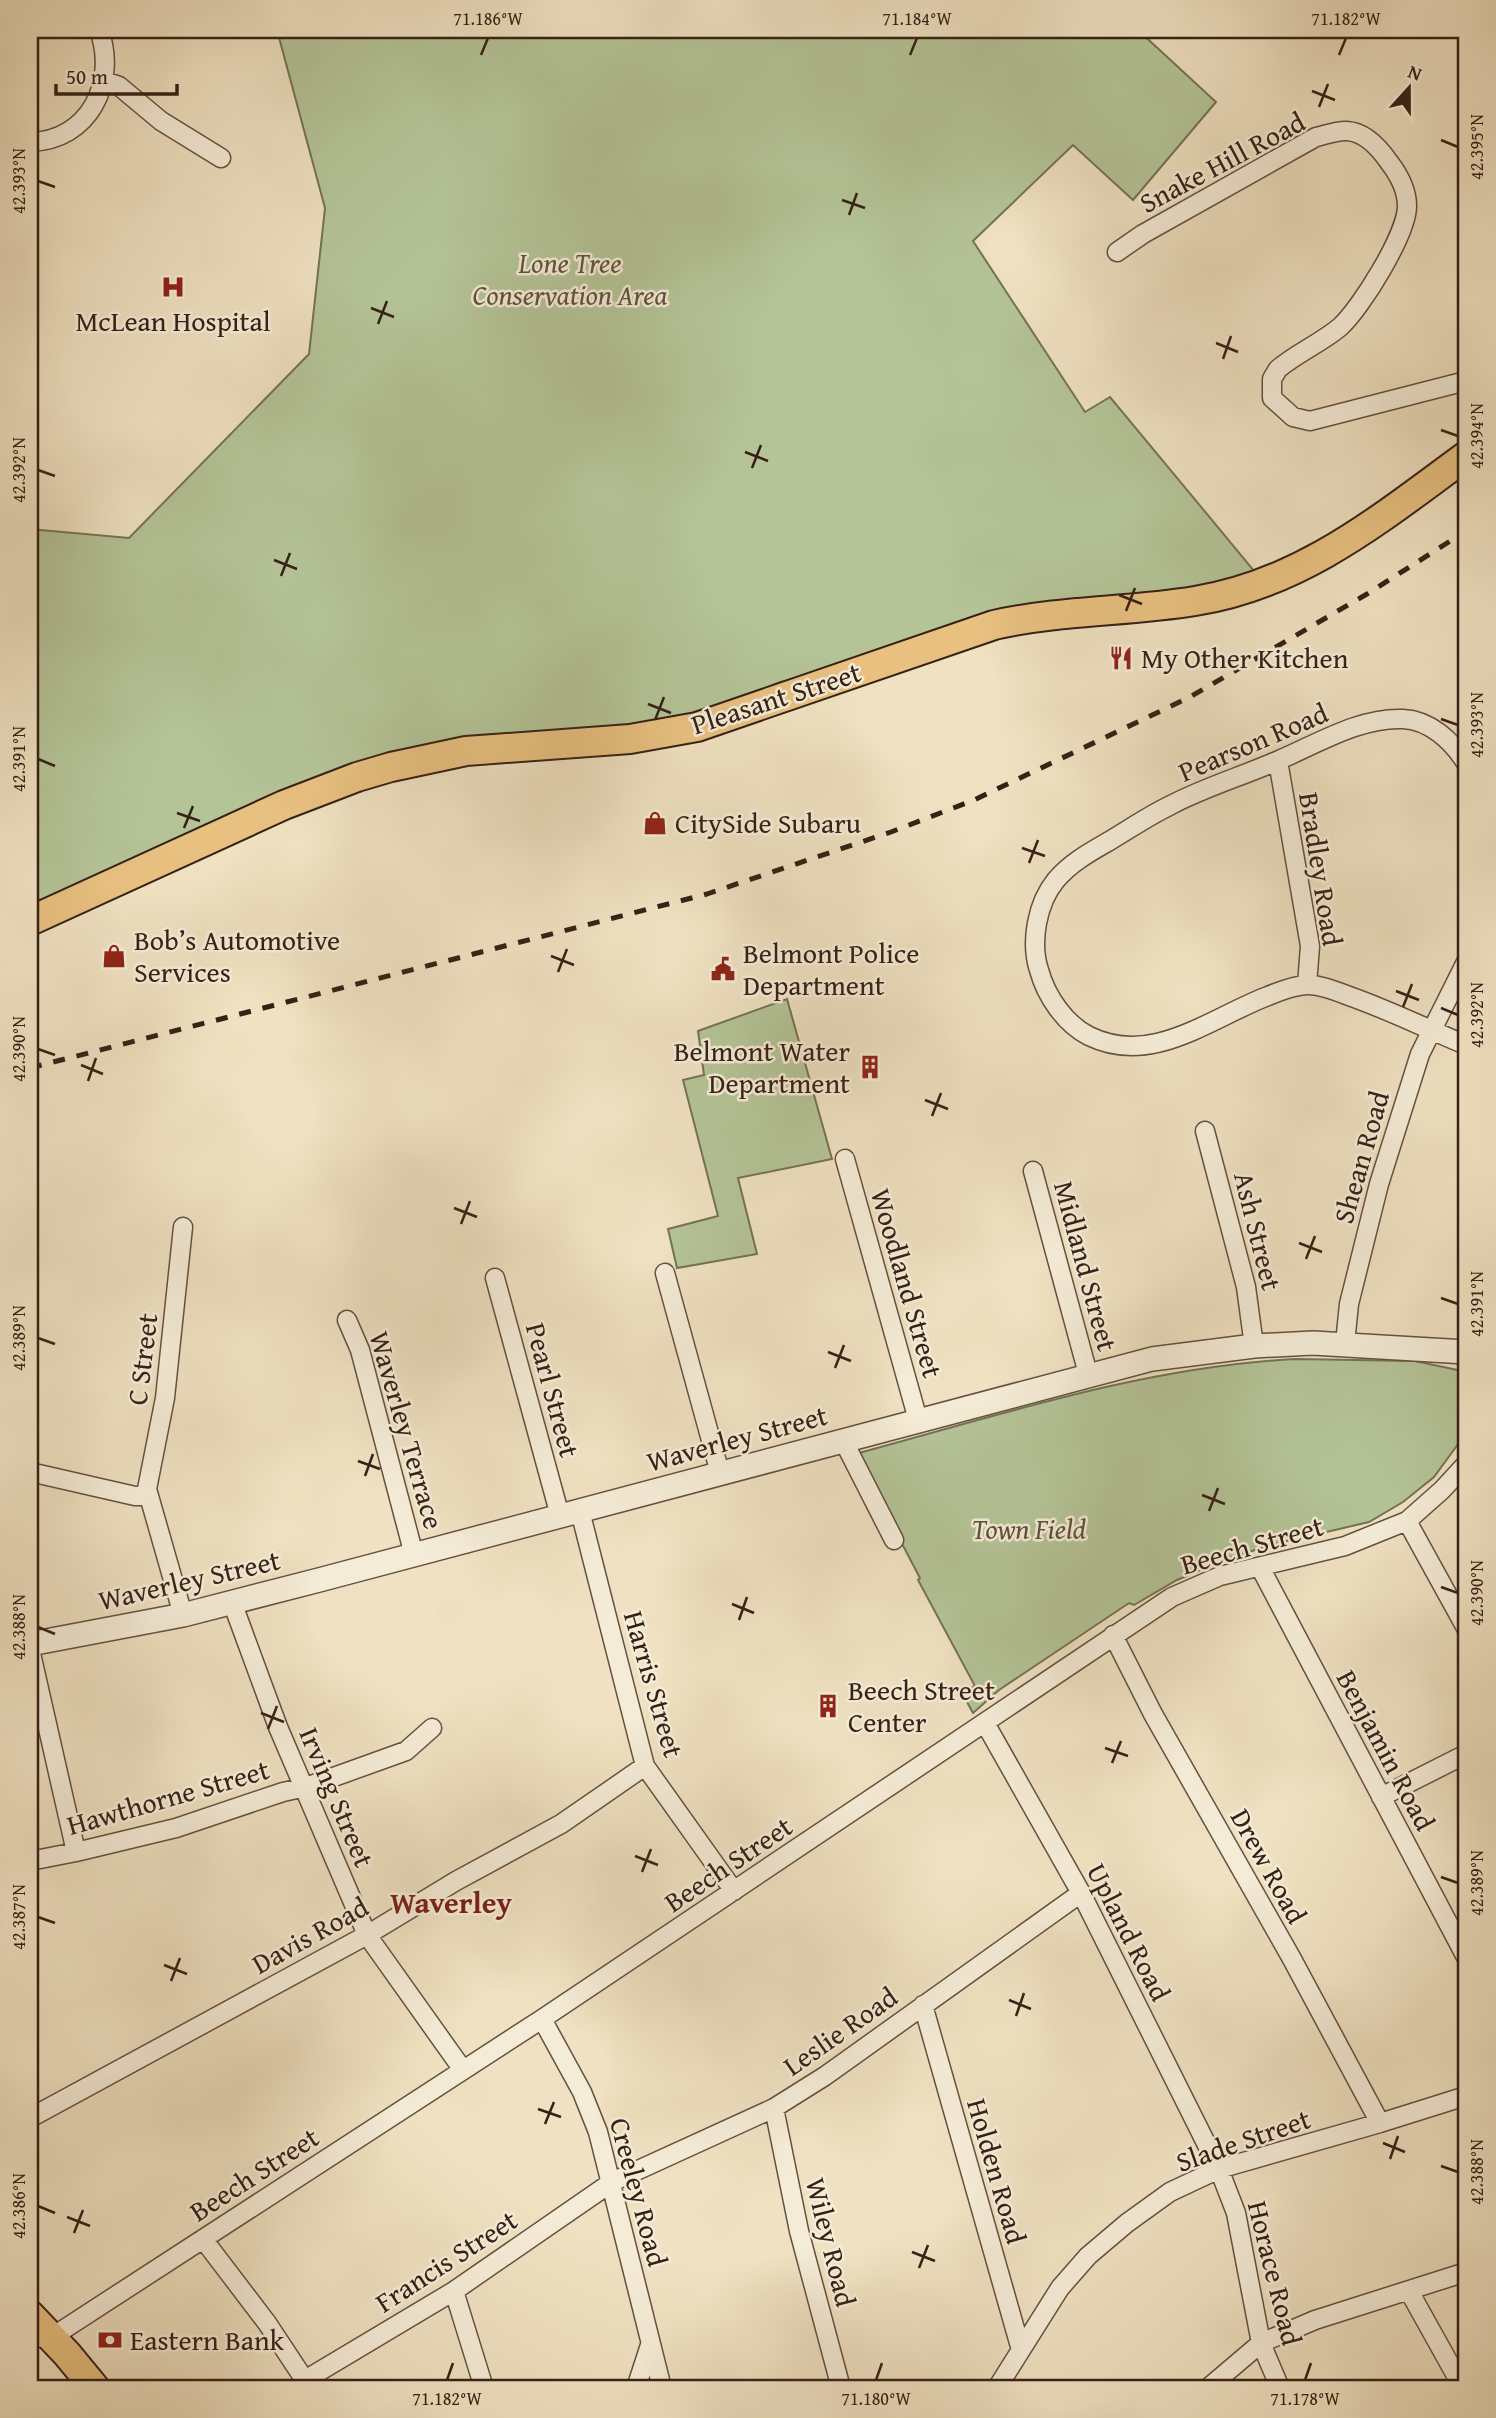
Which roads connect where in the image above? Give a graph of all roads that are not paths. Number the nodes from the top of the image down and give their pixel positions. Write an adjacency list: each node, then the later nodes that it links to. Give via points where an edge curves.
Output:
1 (99, 30): 2 (street, via 104,50)
2 (102, 80): 3 (street, via 96,102 77,127 49,141); 4 (street, via 119,86 161,121)
3 (30, 142)
4 (221, 158)
5 (1116, 253): 6 (street, Snake Hill Road, via 1316,137 1347,131 1359,134 1373,143 1400,177 1406,216 1354,313 1278,369 1272,379 1272,398 1293,417 1310,421)
6 (1466, 381)
7 (1466, 456): 10 (main road, Pleasant Street, via 1340,545 1294,571 1246,589 1195,601 994,625 698,727 630,739 466,751 391,766 294,800)
8 (1278, 761): 9 (street, Pearson Road, via 1368,723 1402,719 1432,728); 12 (street, Bradley Road, via 1310,946); 12 (street, Pearson Road, via 1171,805 1062,873 1050,887 1038,921 1038,969 1068,1022 1080,1032 1120,1046 1171,1041 1262,998)
9 (1466, 763)
10 (30, 921)
11 (1466, 962): 13 (street, Shean Road)
12 (1307, 985): 13 (street, via 1362,1000)
13 (1432, 1031): 14 (street); 22 (street, Shean Road, via 1420,1054 1379,1184 1349,1304)
14 (1466, 1045)
15 (1205, 1131): 23 (street, Ash Street, via 1246,1287)
16 (845, 1159): 26 (street, Woodland Street)
17 (1033, 1171): 25 (street, Midland Street)
18 (183, 1227): 31 (street, C Street, via 165,1398)
19 (665, 1273): 30 (street)
20 (495, 1278): 32 (street, Pearl Street)
21 (347, 1320): 35 (street, Waverley Terrace, via 360,1350)
22 (1345, 1343): 23 (street, Waverley Street); 24 (street, Waverley Street)
23 (1254, 1346): 25 (street, Waverley Street, via 1176,1354)
24 (1466, 1352)
25 (1088, 1374): 26 (street, Waverley Street)
26 (918, 1420): 27 (street, Waverley Street)
27 (843, 1440): 30 (street, Waverley Street); 34 (street)
28 (1466, 1464): 33 (street, Beech Street)
29 (30, 1472): 31 (street)
30 (720, 1473): 32 (street, Waverley Street)
31 (148, 1496): 38 (street)
32 (570, 1513): 35 (street, Waverley Street); 45 (street, Harris Street)
33 (1407, 1521): 36 (street, Beech Street, via 1345,1546); 39 (street)
34 (894, 1541)
35 (414, 1555): 37 (street, Waverley Street)
36 (1260, 1567): 40 (street, Beech Street, via 1220,1576 1172,1597); 47 (street, Benjamin Road)
37 (232, 1602): 38 (street, Waverley Street); 46 (street, Irving Street, via 278,1727)
38 (183, 1615): 41 (street, Waverley Street)
39 (1466, 1628)
40 (1113, 1635): 42 (street, Beech Street); 60 (street, Drew Road)
41 (30, 1647): 48 (street)
42 (985, 1723): 50 (street, Beech Street); 51 (street, Upland Road)
43 (432, 1728): 46 (street, Hawthorne Street, via 406,1751)
44 (1466, 1754): 47 (street)
45 (645, 1766): 50 (street, Harris Street); 52 (street, Davis Road, via 561,1824)
46 (306, 1787): 48 (street, Hawthorne Street, via 176,1828); 52 (street, Irving Street)
47 (1381, 1797): 53 (street, Benjamin Road)
48 (76, 1852): 49 (street, Hawthorne Street)
49 (30, 1861)
50 (734, 1891): 55 (street, Beech Street)
51 (1081, 1893): 54 (street, Leslie Road); 61 (street, Upland Road)
52 (367, 1935): 56 (street, Irving Street); 59 (street, Davis Road)
53 (1466, 1957)
54 (923, 2005): 58 (street, Leslie Road, via 867,2048); 71 (street, Holden Road)
55 (542, 2019): 56 (street, Beech Street); 62 (street, Creeley Road, via 582,2092)
56 (463, 2070): 63 (street, Beech Street)
57 (1466, 2096): 60 (street, Slade Street)
58 (774, 2108): 62 (street, Leslie Road); 77 (street, Wiley Road, via 799,2231)
59 (30, 2118)
60 (1380, 2123): 61 (street, Slade Street)
61 (1219, 2169): 70 (street, Horace Road, via 1236,2213); 71 (street, Slade Street, via 1170,2192 1088,2256 1060,2288)
62 (611, 2182): 65 (street, Francis Street); 69 (street, Creeley Road)
63 (203, 2239): 68 (street, Beech Street); 72 (street)
64 (1466, 2272): 66 (street)
65 (454, 2291): 72 (street, Francis Street); 74 (street)
66 (1409, 2291): 70 (street, via 1315,2320); 81 (street)
67 (30, 2315): 68 (main road)
68 (41, 2338): 73 (main road)
69 (652, 2342): 75 (street); 76 (street, Creeley Road)
70 (1261, 2343): 79 (street); 80 (street, Horace Road)
71 (1021, 2350): 78 (street, Slade Street)
72 (308, 2384)
73 (95, 2388)
74 (484, 2388)
75 (636, 2388)
76 (662, 2388)
77 (841, 2388)
78 (996, 2388)
79 (1208, 2388)
80 (1280, 2388)
81 (1463, 2388)

